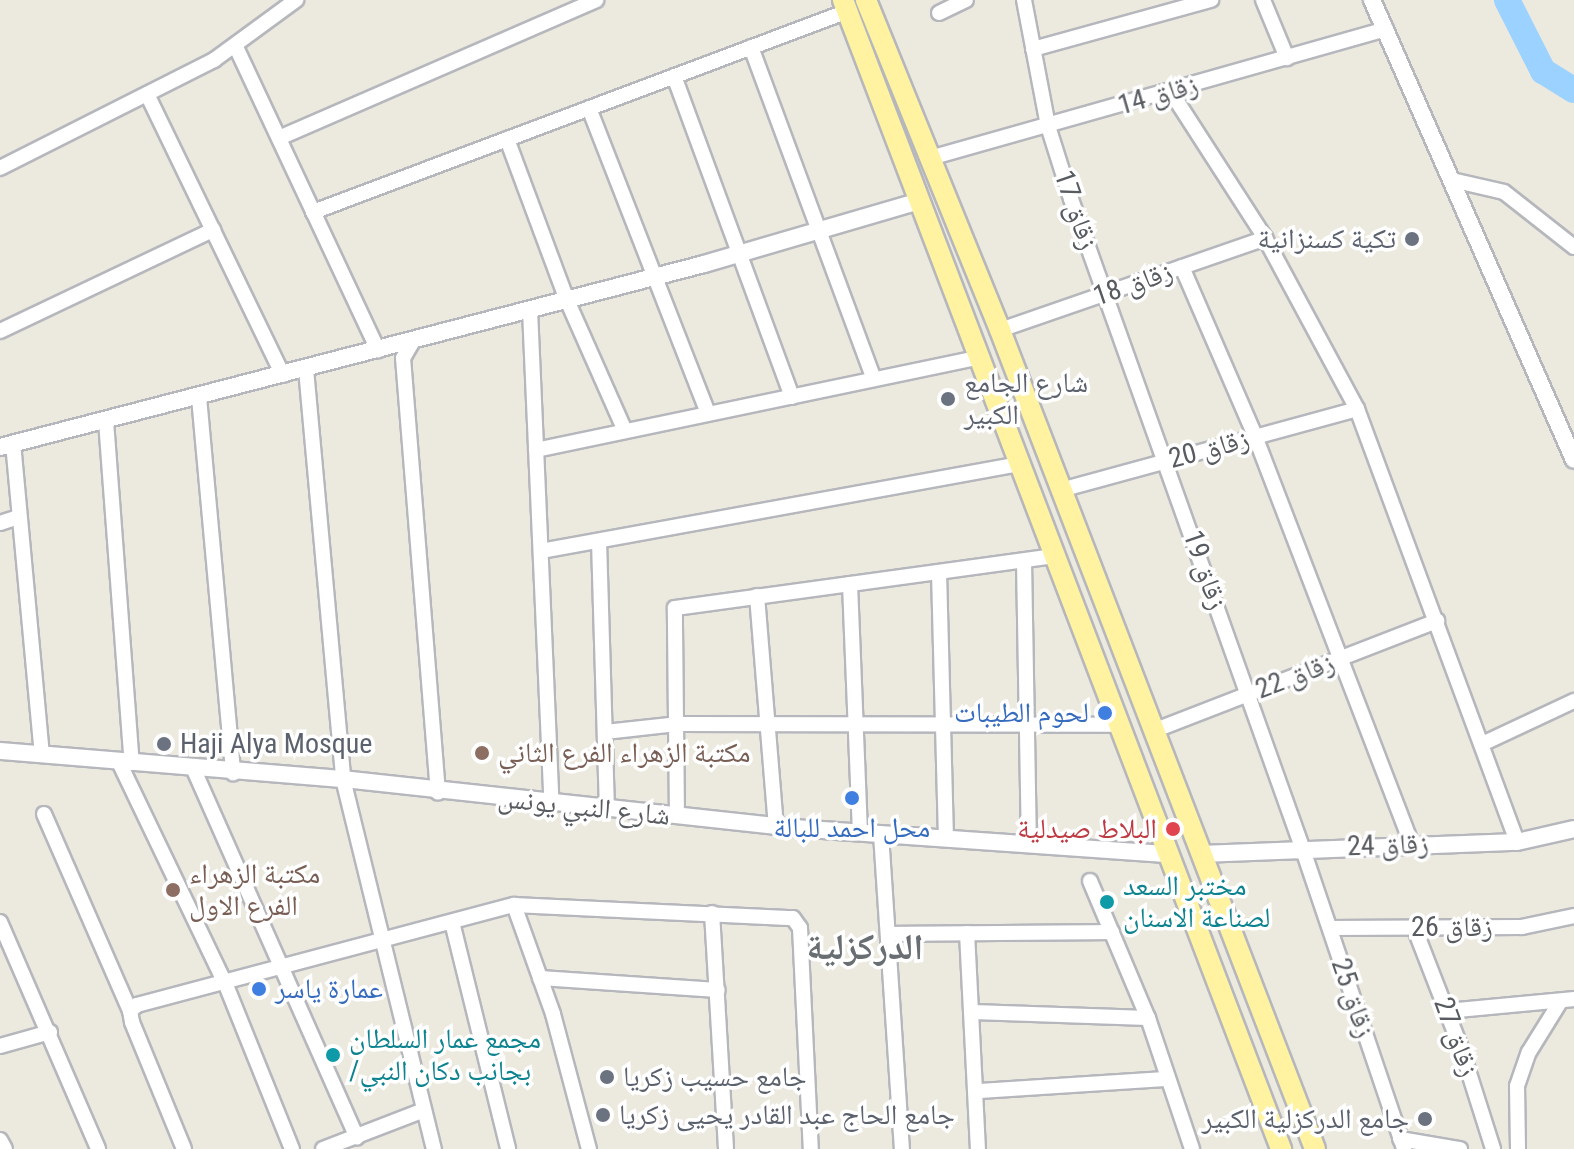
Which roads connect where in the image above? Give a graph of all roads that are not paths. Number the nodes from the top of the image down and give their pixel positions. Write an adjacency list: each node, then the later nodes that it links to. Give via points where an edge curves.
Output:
1 (296, 0): 12 (street)
2 (596, 0): 21 (street)
3 (866, 0): 23 (main road)
4 (966, 0): 10 (street)
5 (1024, 0): 14 (street, زقاق 17)
6 (1211, 0): 14 (street)
7 (1263, 0): 15 (street)
8 (1372, 0): 11 (street)
9 (846, 5): 13 (street); 26 (main road)
10 (939, 13)
11 (1386, 29): 15 (street, زقاق 14); 25 (street)
12 (236, 47): 18 (street); 21 (street)
13 (751, 47): 16 (street); 29 (street)
14 (1033, 49): 20 (street, زقاق 17)
15 (1287, 58): 17 (street, زقاق 14)
16 (674, 76): 19 (street); 32 (street)
17 (1171, 92): 20 (street, زقاق 14); 30 (street)
18 (147, 94): 24 (street); 28 (street)
19 (589, 108): 22 (street); 34 (street)
20 (1048, 126): 23 (street, زقاق 14); 35 (street, زقاق 17)
21 (279, 138): 27 (street)
22 (507, 139): 27 (street); 36 (street)
23 (930, 158): 38 (main road)
24 (0, 168)
25 (1452, 180): 31 (street, via 1504,192); 56 (street)
26 (920, 201): 29 (street); 42 (main road)
27 (313, 212): 41 (street)
28 (213, 230): 39 (street); 44 (street)
29 (822, 231): 32 (street); 45 (street)
30 (1265, 238): 33 (street, زقاق 18); 48 (street)
31 (1574, 247)
32 (738, 254): 34 (street); 47 (street)
33 (1182, 267): 35 (street, زقاق 18); 52 (street)
34 (656, 276): 36 (street); 49 (street)
35 (1106, 294): 38 (street, زقاق 18); 55 (street, زقاق 19)
36 (567, 300): 37 (street); 51 (street)
37 (530, 310): 40 (street); 54 (street)
38 (1000, 330): 58 (main road)
39 (0, 331)
40 (413, 341): 41 (street); 87 (street, via 403,358)
41 (378, 350): 43 (street)
42 (980, 357): 45 (street); 57 (main road)
43 (306, 369): 44 (street); 86 (street)
44 (283, 375): 46 (street)
45 (874, 379): 47 (street)
46 (199, 397): 50 (street); 85 (street)
47 (792, 397): 49 (street)
48 (1357, 409): 52 (street, زقاق 20); 68 (street)
49 (708, 414): 51 (street)
50 (106, 421): 53 (street); 83 (street)
51 (625, 431): 54 (street)
52 (1255, 436): 55 (street, زقاق 20); 69 (street)
53 (7, 445): 59 (street)
54 (536, 450): 62 (street)
55 (1167, 460): 58 (street, زقاق 20); 70 (street, زقاق 19)
56 (1574, 460)
57 (1020, 464): 61 (street); 63 (main road)
58 (1061, 490): 78 (main road)
59 (18, 517): 60 (street); 82 (street)
60 (0, 523)
61 (599, 541): 62 (street); 79 (street)
62 (541, 551): 88 (street)
63 (1056, 556): 64 (street); 77 (main road)
64 (1024, 561): 65 (street); 76 (street)
65 (939, 572): 66 (street); 75 (street)
66 (850, 584): 67 (street); 74 (street)
67 (757, 596): 72 (street, via 675,608); 73 (street)
68 (1437, 621): 69 (street, زقاق 22); 80 (street)
69 (1338, 660): 70 (street, زقاق 22); 99 (street)
70 (1249, 694): 78 (street, زقاق 22); 100 (street, زقاق 19)
71 (1574, 701): 80 (street)
72 (677, 724): 73 (street); 79 (street); 91 (street)
73 (766, 724): 74 (street); 92 (street)
74 (855, 725): 75 (street); 94 (street)
75 (941, 725): 76 (street); 96 (street)
76 (1027, 725): 77 (street); 98 (street)
77 (1120, 725): 101 (main road)
78 (1153, 731): 102 (main road)
79 (605, 732): 89 (street)
80 (1482, 744): 97 (street)
81 (0, 751): 82 (street, شارع النبي يونس)
82 (42, 755): 83 (street, شارع النبي يونس)
83 (126, 763): 84 (street, شارع النبي يونس); 117 (street)
84 (194, 770): 85 (street, شارع النبي يونس); 115 (street)
85 (233, 773): 86 (street, شارع النبي يونس)
86 (343, 779): 87 (street, شارع النبي يونس); 114 (street)
87 (438, 793): 88 (street, شارع النبي يونس)
88 (552, 804): 89 (street, شارع النبي يونس)
89 (607, 809): 91 (street, شارع النبي يونس)
90 (44, 814): 120 (street)
91 (677, 816): 92 (street, شارع النبي يونس)
92 (776, 826): 94 (street, شارع النبي يونس)
93 (1574, 829): 97 (street, زقاق 24)
94 (860, 832): 95 (street, شارع النبي يونس)
95 (881, 834): 96 (street, شارع النبي يونس); 113 (street)
96 (946, 838): 98 (street, شارع النبي يونس)
97 (1517, 842): 99 (street, زقاق 24)
98 (1029, 844): 101 (street, شارع النبي يونس)
99 (1412, 844): 100 (street, زقاق 24)
100 (1302, 847): 102 (street, زقاق 24); 110 (street, زقاق 25)
101 (1169, 854): 145 (main road)
102 (1201, 854): 146 (main road)
103 (1090, 881): 111 (street)
104 (514, 905): 105 (street); 108 (street); 116 (street)
105 (712, 913): 118 (street); 141 (street, via 793,918 800,928)
106 (1574, 916): 109 (street, زقاق 26, via 1522,927)
107 (0, 922): 124 (street)
108 (452, 922): 114 (street); 138 (street)
109 (1414, 927): 110 (street, زقاق 26); 121 (street, زقاق 27)
110 (1330, 928): 131 (street, زقاق 25)
111 (1112, 932): 112 (street); 123 (street)
112 (967, 933): 113 (street); 122 (street)
113 (888, 934): 142 (street)
114 (380, 939): 115 (street); 128 (street)
115 (281, 968): 117 (street); 129 (street)
116 (540, 978): 118 (street); 139 (street)
117 (226, 985): 120 (street); 135 (street)
118 (718, 990): 140 (street)
119 (1567, 1000): 121 (street); 149 (street, via 1529,1052 1517,1086)
120 (130, 1011): 134 (street)
121 (1447, 1011): 148 (street, زقاق 27)
122 (973, 1012): 123 (street); 127 (street)
123 (1148, 1018): 126 (street)
124 (50, 1032): 125 (street); 133 (street)
125 (0, 1046)
126 (1166, 1079): 127 (street); 144 (street)
127 (979, 1091): 143 (street)
128 (424, 1110): 129 (street); 137 (street)
129 (357, 1137): 136 (street)
130 (0, 1140): 132 (street)
131 (1402, 1144): 147 (street)
132 (5, 1149)
133 (98, 1149)
134 (184, 1149)
135 (292, 1149)
136 (323, 1149)
137 (434, 1149)
138 (508, 1149)
139 (589, 1149)
140 (726, 1149)
141 (811, 1149)
142 (902, 1149)
143 (978, 1149)
144 (1192, 1149)
145 (1281, 1149)
146 (1315, 1149)
147 (1460, 1149)
148 (1493, 1149)
149 (1518, 1149)

